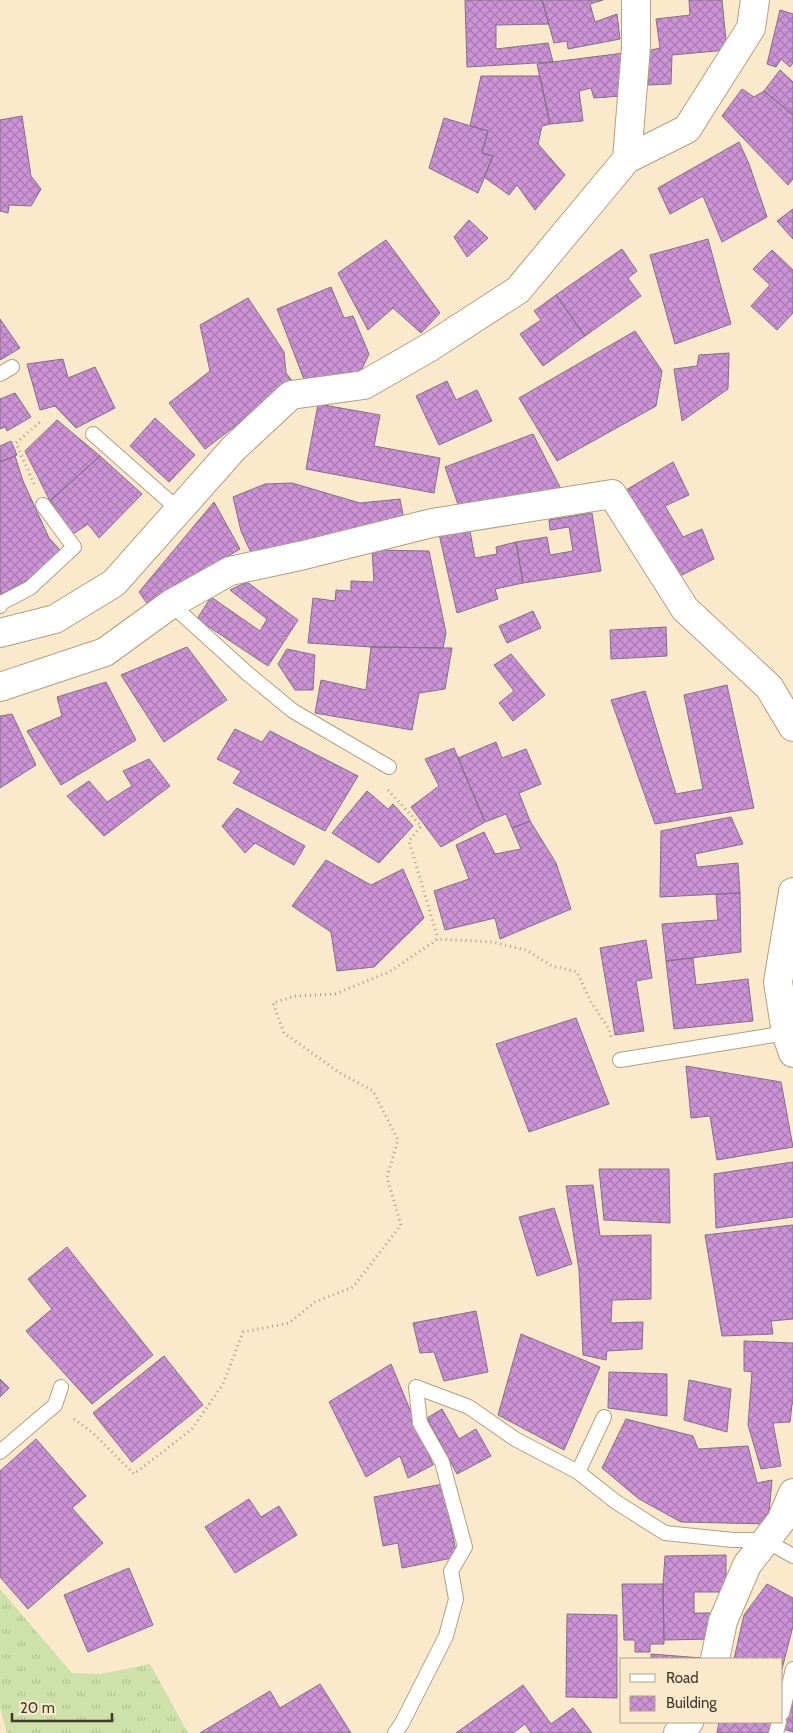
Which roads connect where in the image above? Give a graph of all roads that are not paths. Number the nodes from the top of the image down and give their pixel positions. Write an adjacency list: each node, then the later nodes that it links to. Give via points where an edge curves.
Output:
1 (636, 0): 3 (street, via 636,47)
2 (755, 0): 3 (street, via 751,28 687,129)
3 (627, 159): 6 (street, via 518,290 364,385 292,395 234,448)
4 (93, 434): 6 (lane)
5 (43, 505): 8 (lane, via 74,547 30,588)
6 (179, 510): 9 (street, via 114,583 55,619)
7 (171, 604): 10 (street, via 105,652); 11 (street, via 230,571 432,523 612,494 685,609 769,687); 12 (lane, via 293,711)
8 (0, 606)
9 (0, 633)
10 (0, 687)
11 (793, 727)
12 (389, 767)
13 (793, 892): 14 (street, via 778,982)
14 (790, 1043): 15 (lane)
15 (620, 1060)
16 (62, 1387): 18 (lane, via 55,1405)
17 (604, 1417): 19 (lane)
18 (0, 1452)
19 (578, 1472): 21 (lane, via 616,1502 665,1533); 27 (lane, via 516,1439 469,1407 416,1387 420,1423 442,1462 465,1547 450,1571 456,1599 446,1636)
20 (793, 1493): 21 (street, via 781,1521)
21 (765, 1540): 22 (lane); 23 (street, via 747,1565 723,1621)
22 (793, 1556)
23 (715, 1658)
24 (793, 1669): 25 (lane)
25 (783, 1709)
26 (688, 1723): 28 (street)
27 (395, 1733)
28 (678, 1733)

